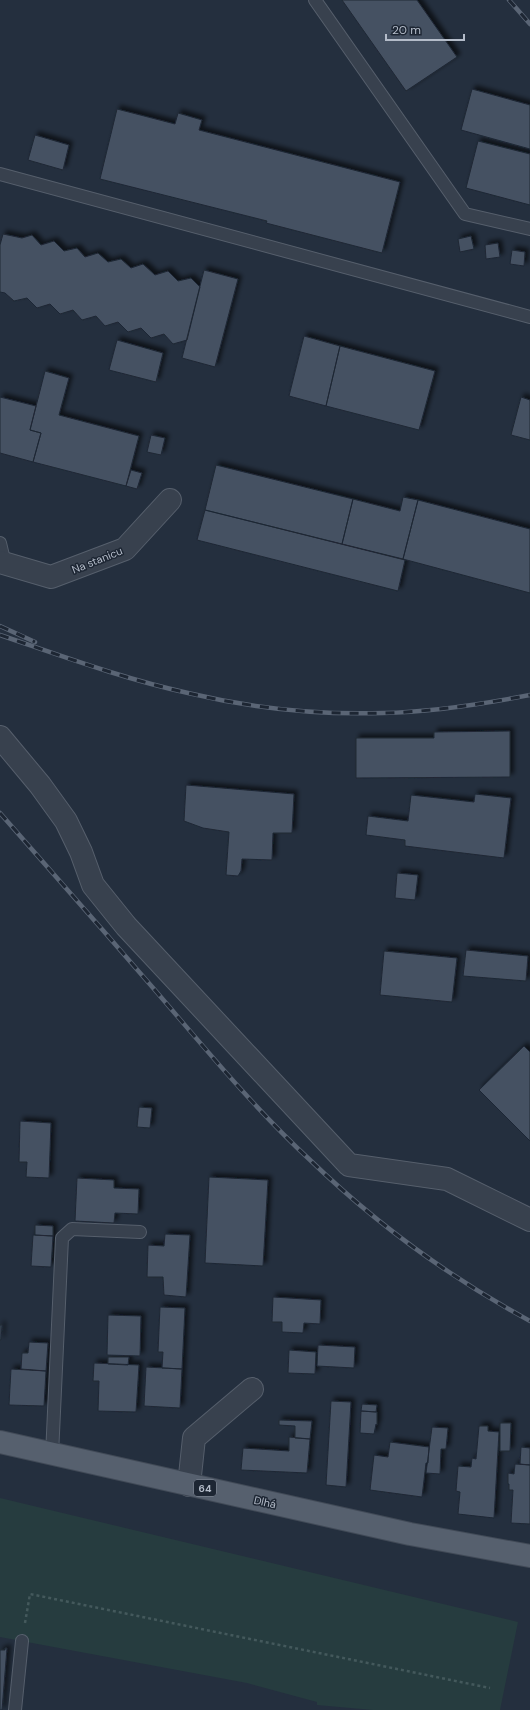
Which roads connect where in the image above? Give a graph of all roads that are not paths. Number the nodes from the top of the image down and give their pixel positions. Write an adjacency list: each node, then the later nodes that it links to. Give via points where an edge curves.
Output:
1 (315, 0): 3 (lane, via 466,214)
2 (0, 174): 4 (lane)
3 (530, 230)
4 (530, 317)
5 (170, 500): 7 (street, Na stanicu, via 126,549 51,577)
6 (0, 543): 7 (lane)
7 (2, 566)
8 (0, 737): 9 (street, via 66,821 93,885 349,1165 448,1179)
9 (530, 1220)
10 (140, 1232): 13 (lane, via 72,1229 62,1238)
11 (252, 1389): 14 (street, via 194,1438)
12 (0, 1442): 13 (main road, Dlhá / 64)
13 (52, 1455): 14 (main road, Dlhá / 64)
14 (189, 1485): 15 (main road, Dlhá / 64, via 410,1534)
15 (530, 1556)
16 (22, 1641): 17 (lane)
17 (15, 1710)

